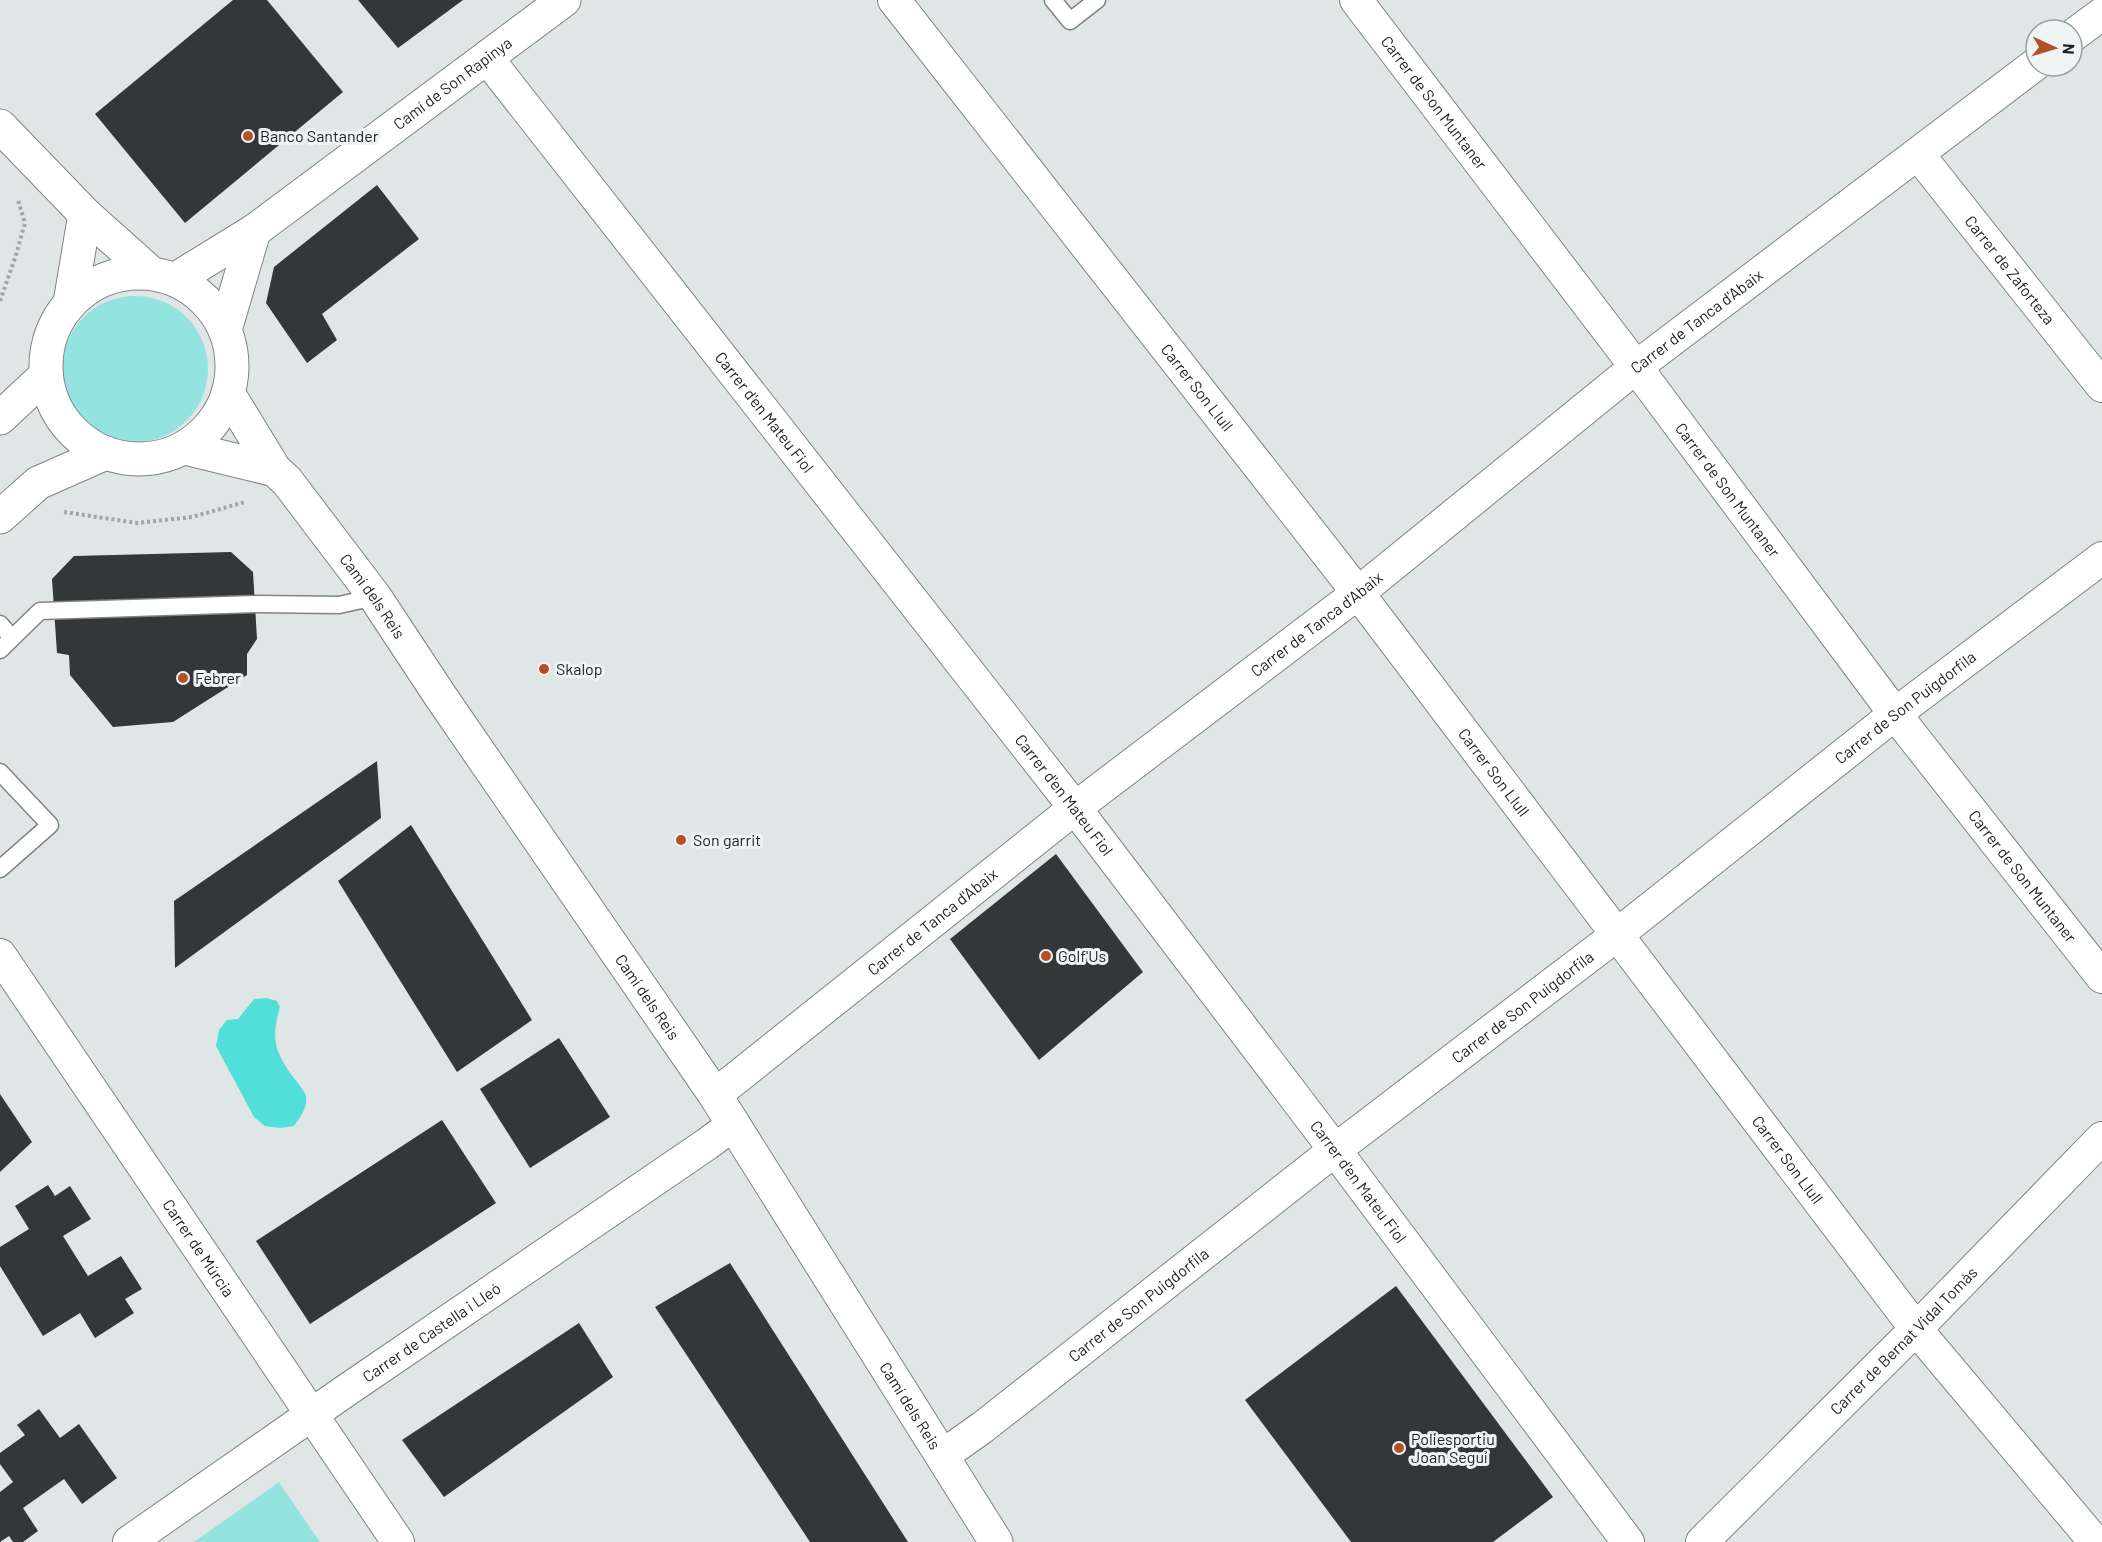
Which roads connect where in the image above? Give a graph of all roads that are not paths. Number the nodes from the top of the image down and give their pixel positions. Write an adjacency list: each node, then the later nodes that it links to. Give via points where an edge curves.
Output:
1 (564, 0): 8 (street, Camí de Son Rapinya)
2 (894, 0): 27 (street, Carrer Son Llull)
3 (1053, 0): 4 (lane, via 1070,21)
4 (1097, 0)
5 (1356, 0): 17 (street, Carrer de Son Muntaner)
6 (2102, 14): 7 (street)
7 (2084, 27)
8 (487, 58): 13 (street, Camí de Son Rapinya); 34 (street, Carrer d'en Mateu Fiol)
9 (2024, 73): 11 (street, Carrer de Tanca d'Abaix)
10 (0, 126): 12 (street)
11 (1918, 154): 17 (street, Carrer de Tanca d'Abaix); 19 (street, Carrer de Zaforteza)
12 (85, 214): 14 (street); 15 (street)
13 (254, 231): 14 (street, Camí de Son Rapinya); 16 (street)
14 (163, 276): 15 (street, via 125,273 95,283); 16 (street, via 197,292 214,309)
15 (70, 303): 18 (street, via 55,324 47,349)
16 (225, 330): 20 (street, via 232,361)
17 (1636, 367): 27 (street, Carrer de Tanca d'Abaix); 32 (street, Carrer de Son Muntaner)
18 (46, 375): 21 (street); 23 (street, via 52,400 65,423 83,441)
19 (2102, 386)
20 (228, 393): 22 (street, via 219,415); 24 (street, Camí dels Reis)
21 (0, 418)
22 (185, 448): 23 (street, via 160,457 132,459); 24 (street)
23 (106, 453): 25 (street, via 38,483)
24 (275, 470): 28 (street, Camí dels Reis)
25 (0, 517)
26 (2102, 558): 32 (street, Carrer de Son Puigdorfila)
27 (1358, 593): 34 (street, Carrer de Tanca d'Abaix); 36 (street, Carrer Son Llull)
28 (375, 597): 30 (lane, via 339,604 40,611); 39 (street, Camí dels Reis)
29 (0, 624): 30 (lane)
30 (12, 638): 31 (lane)
31 (0, 650)
32 (1895, 714): 36 (street, Carrer de Son Puigdorfila); 38 (street, Carrer de Son Muntaner)
33 (0, 772): 35 (lane, via 50,825)
34 (1075, 808): 39 (street, Carrer de Tanca d'Abaix); 42 (street, Carrer d'en Mateu Fiol)
35 (0, 869)
36 (1618, 934): 42 (street, Carrer de Son Puigdorfila); 43 (street, Carrer Son Llull)
37 (0, 955): 44 (street, Carrer de Múrcia)
38 (2102, 977)
39 (715, 1095): 40 (street, Camí dels Reis)
40 (734, 1124): 44 (street, Carrer de Castella i Lleó); 45 (street, Camí dels Reis)
41 (2102, 1137): 43 (street, Carrer de Bernat Vidal Tomàs)
42 (1335, 1150): 45 (street, Carrer de Son Puigdorfila); 49 (street, Carrer d'en Mateu Fiol)
43 (1916, 1329): 50 (street, Carrer de Bernat Vidal Tomàs); 51 (street, Carrer Son Llull)
44 (310, 1415): 46 (street, Carrer de Castella i Lleó); 47 (street, Carrer de Múrcia)
45 (942, 1456): 48 (street, Camí dels Reis)
46 (129, 1542)
47 (398, 1542)
48 (996, 1542)
49 (1628, 1542)
50 (1702, 1542)
51 (2095, 1542)

